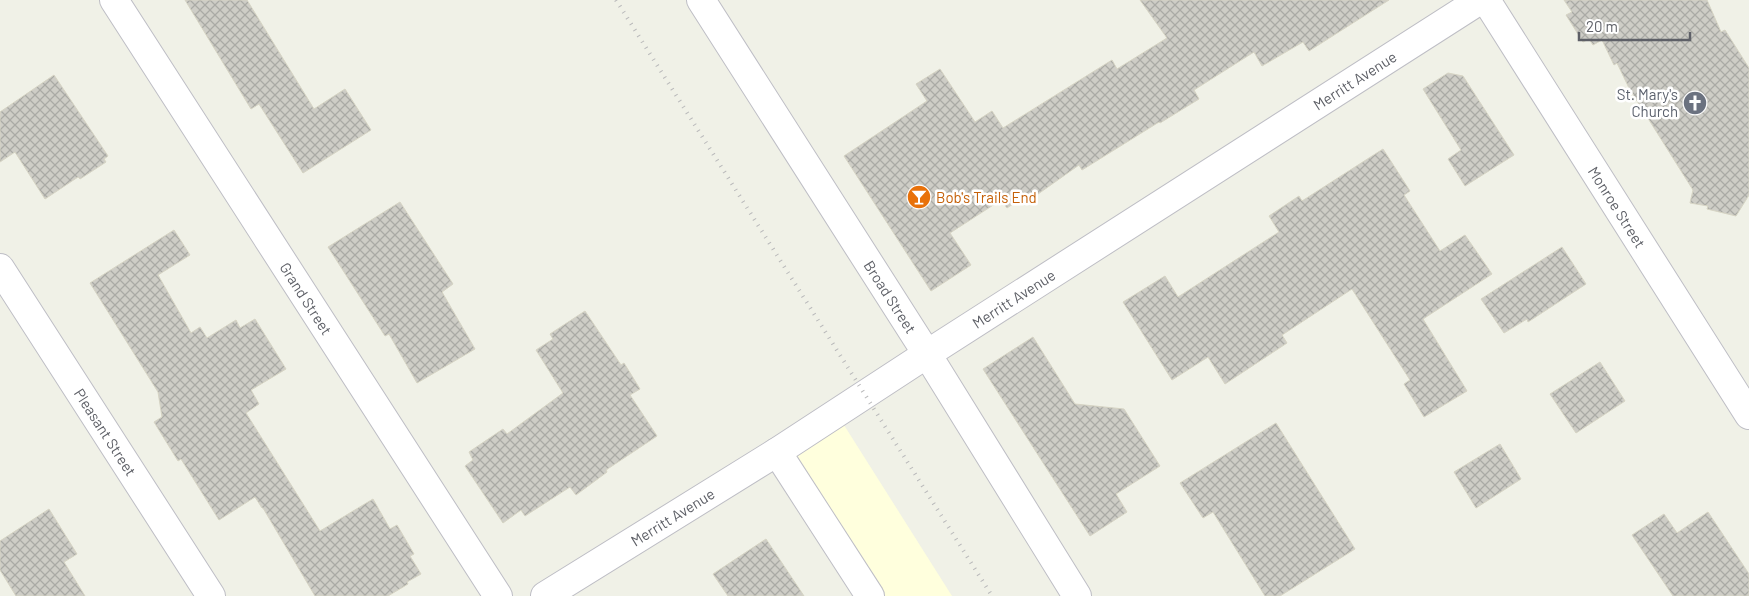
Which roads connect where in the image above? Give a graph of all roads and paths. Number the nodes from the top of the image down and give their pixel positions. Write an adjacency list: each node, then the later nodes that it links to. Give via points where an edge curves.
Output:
1 (114, 0): 10 (street, Grand Street)
2 (701, 0): 6 (street, Broad Street)
3 (1480, 0): 6 (street, Merritt Avenue)
4 (1486, 0): 7 (street, Monroe Street)
5 (0, 268): 9 (street, Pleasant Street)
6 (927, 354): 8 (street, Merritt Avenue); 13 (street, Broad Street)
7 (1749, 415)
8 (777, 452): 11 (street, Merritt Avenue); 12 (street)
9 (210, 596)
10 (498, 596)
11 (545, 596)
12 (870, 596)
13 (1077, 596)

